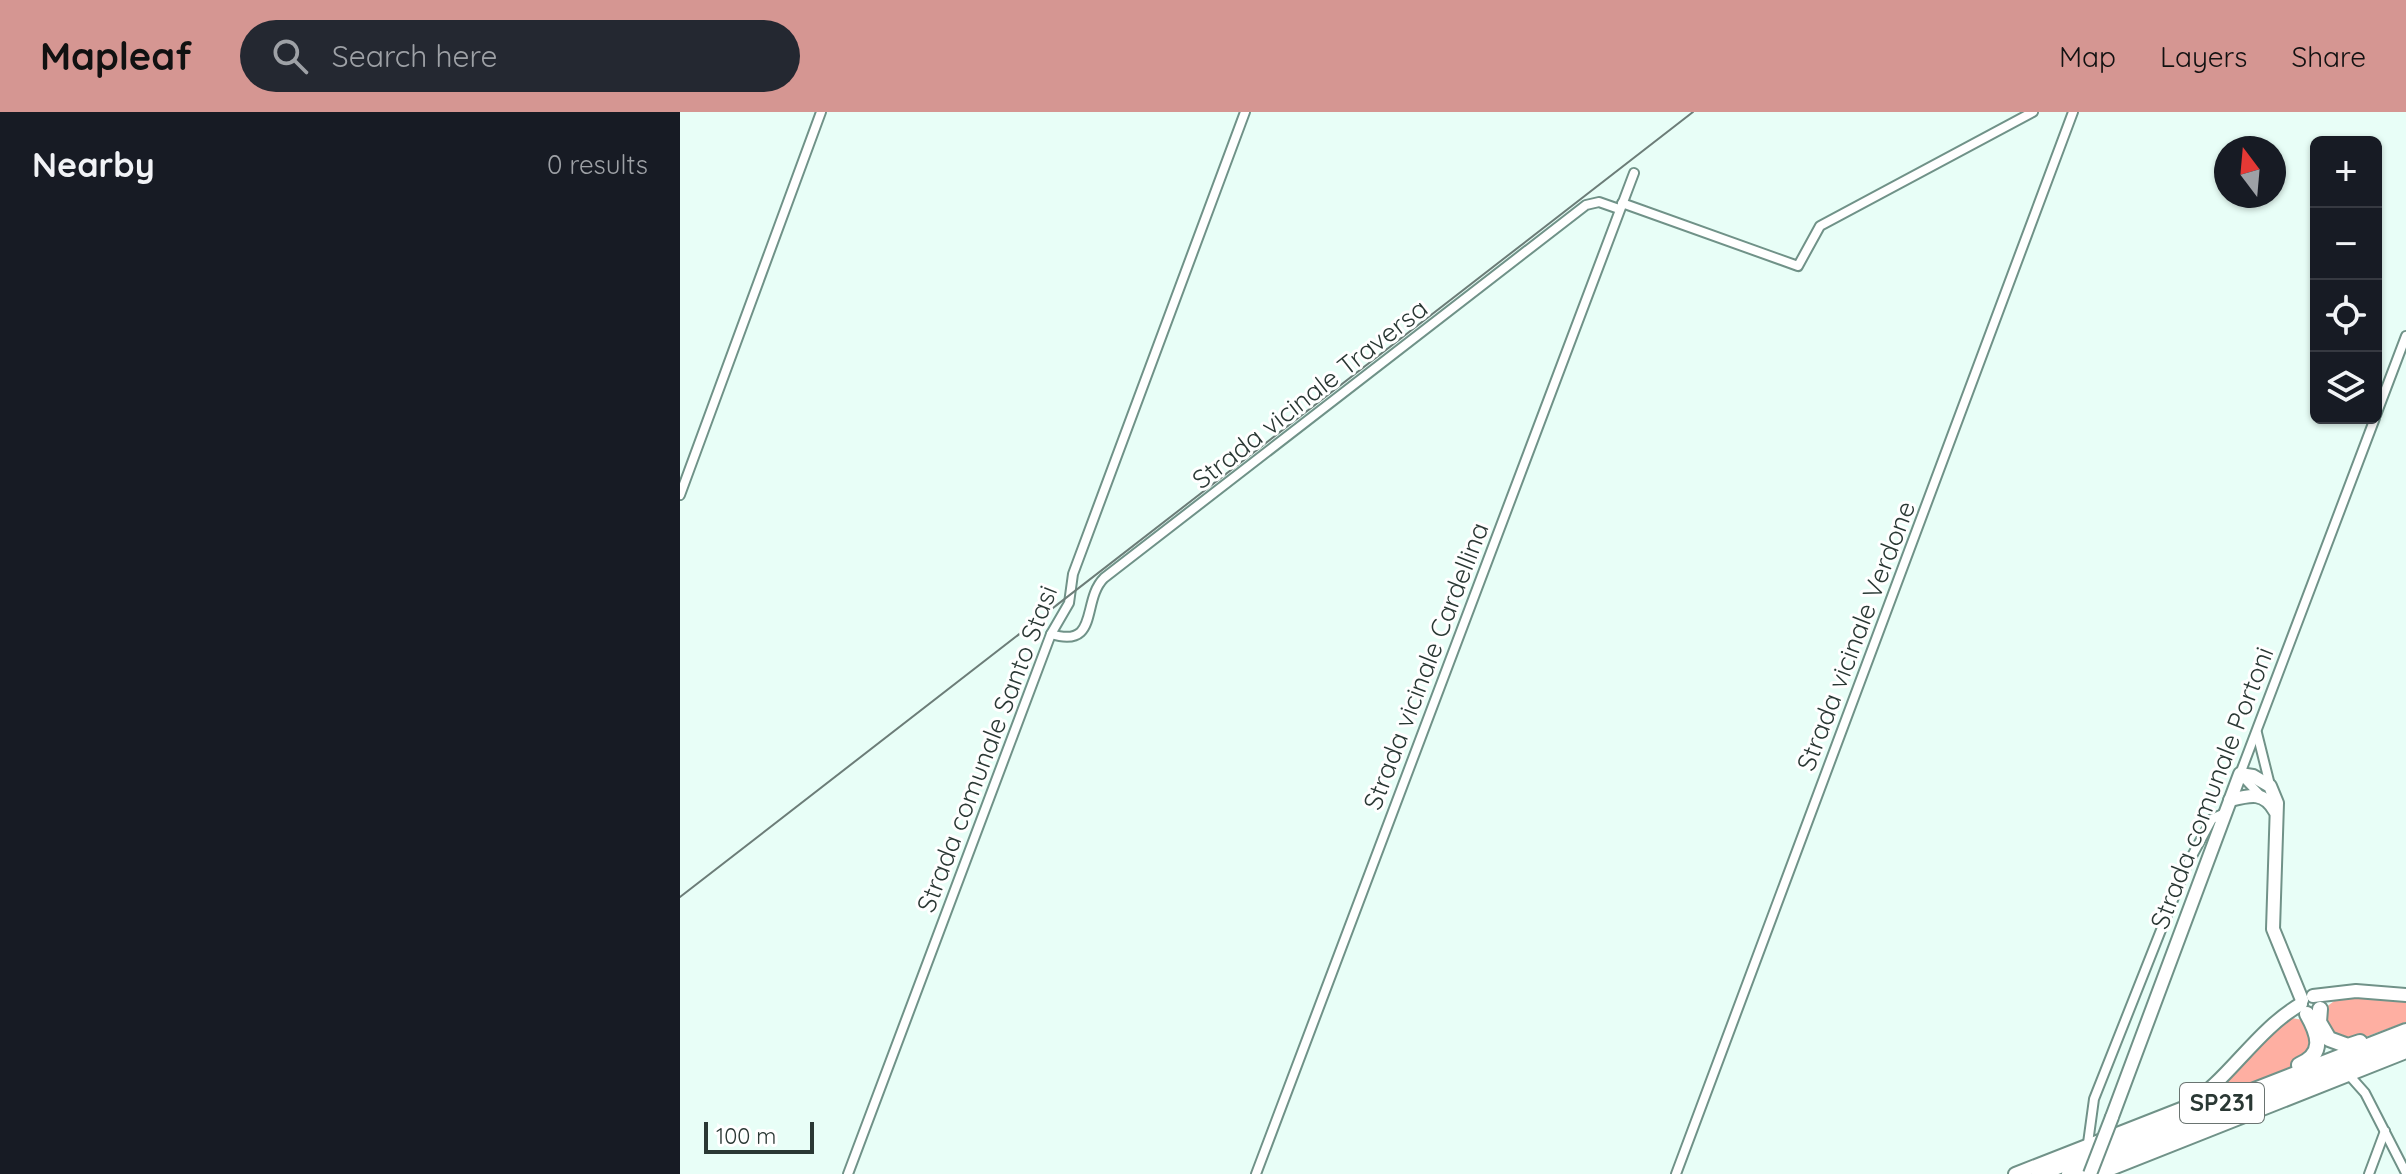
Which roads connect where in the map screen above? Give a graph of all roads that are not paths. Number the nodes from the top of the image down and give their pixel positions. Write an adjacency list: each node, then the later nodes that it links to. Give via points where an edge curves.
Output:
1 (821, 112): 10 (street)
2 (1245, 112): 11 (street, Strada comunale Santo Stasi, via 1073,574 1069,603)
3 (2033, 112): 6 (street, Strada vicinale Traversa, via 1820,226 1798,266)
4 (2073, 112): 31 (street, Strada vicinale Verdone)
5 (1634, 173): 6 (street, Strada vicinale Cardellina)
6 (1621, 206): 11 (street, Strada vicinale Traversa, via 1586,205 1104,578 1079,635 1066,639); 30 (street, Strada vicinale Cardellina)
7 (2406, 336): 8 (street, Strada comunale Portoni)
8 (2382, 401)
9 (2373, 424): 12 (street, Strada comunale Portoni)
10 (680, 495)
11 (1051, 634): 29 (street, Strada comunale Santo Stasi)
12 (2257, 732): 13 (street, Strada comunale Portoni); 14 (street)
13 (2240, 774): 14 (street); 15 (street); 16 (street, Strada comunale Portoni)
14 (2270, 786): 18 (street)
15 (2260, 795): 16 (street); 18 (street)
16 (2230, 800): 17 (street, Strada comunale Portoni)
17 (2225, 813): 27 (street, via 2212,819 2186,867 2094,1099); 35 (street, Strada comunale Portoni, bridge)
18 (2278, 817): 20 (street, via 2273,929)
19 (2406, 995): 20 (street, via 2340,992)
20 (2310, 1005): 21 (highway, via 2322,1031 2337,1044 2348,1046); 25 (highway, via 2318,1034 2316,1055); 27 (street, via 2283,1014 2191,1104)
21 (2406, 1029): 25 (highway, SP231)
22 (2406, 1041): 34 (highway, SP231)
23 (2406, 1052): 24 (street)
24 (2355, 1072): 26 (street); 36 (street)
25 (2245, 1094): 33 (highway, SP231)
26 (2385, 1131): 28 (street); 37 (street)
27 (2088, 1143): 32 (street)
28 (2406, 1173)
29 (848, 1174)
30 (1256, 1174)
31 (1676, 1174)
32 (2015, 1174)
33 (2039, 1174)
34 (2069, 1174)
35 (2090, 1174)
36 (2098, 1174)
37 (2369, 1174)

